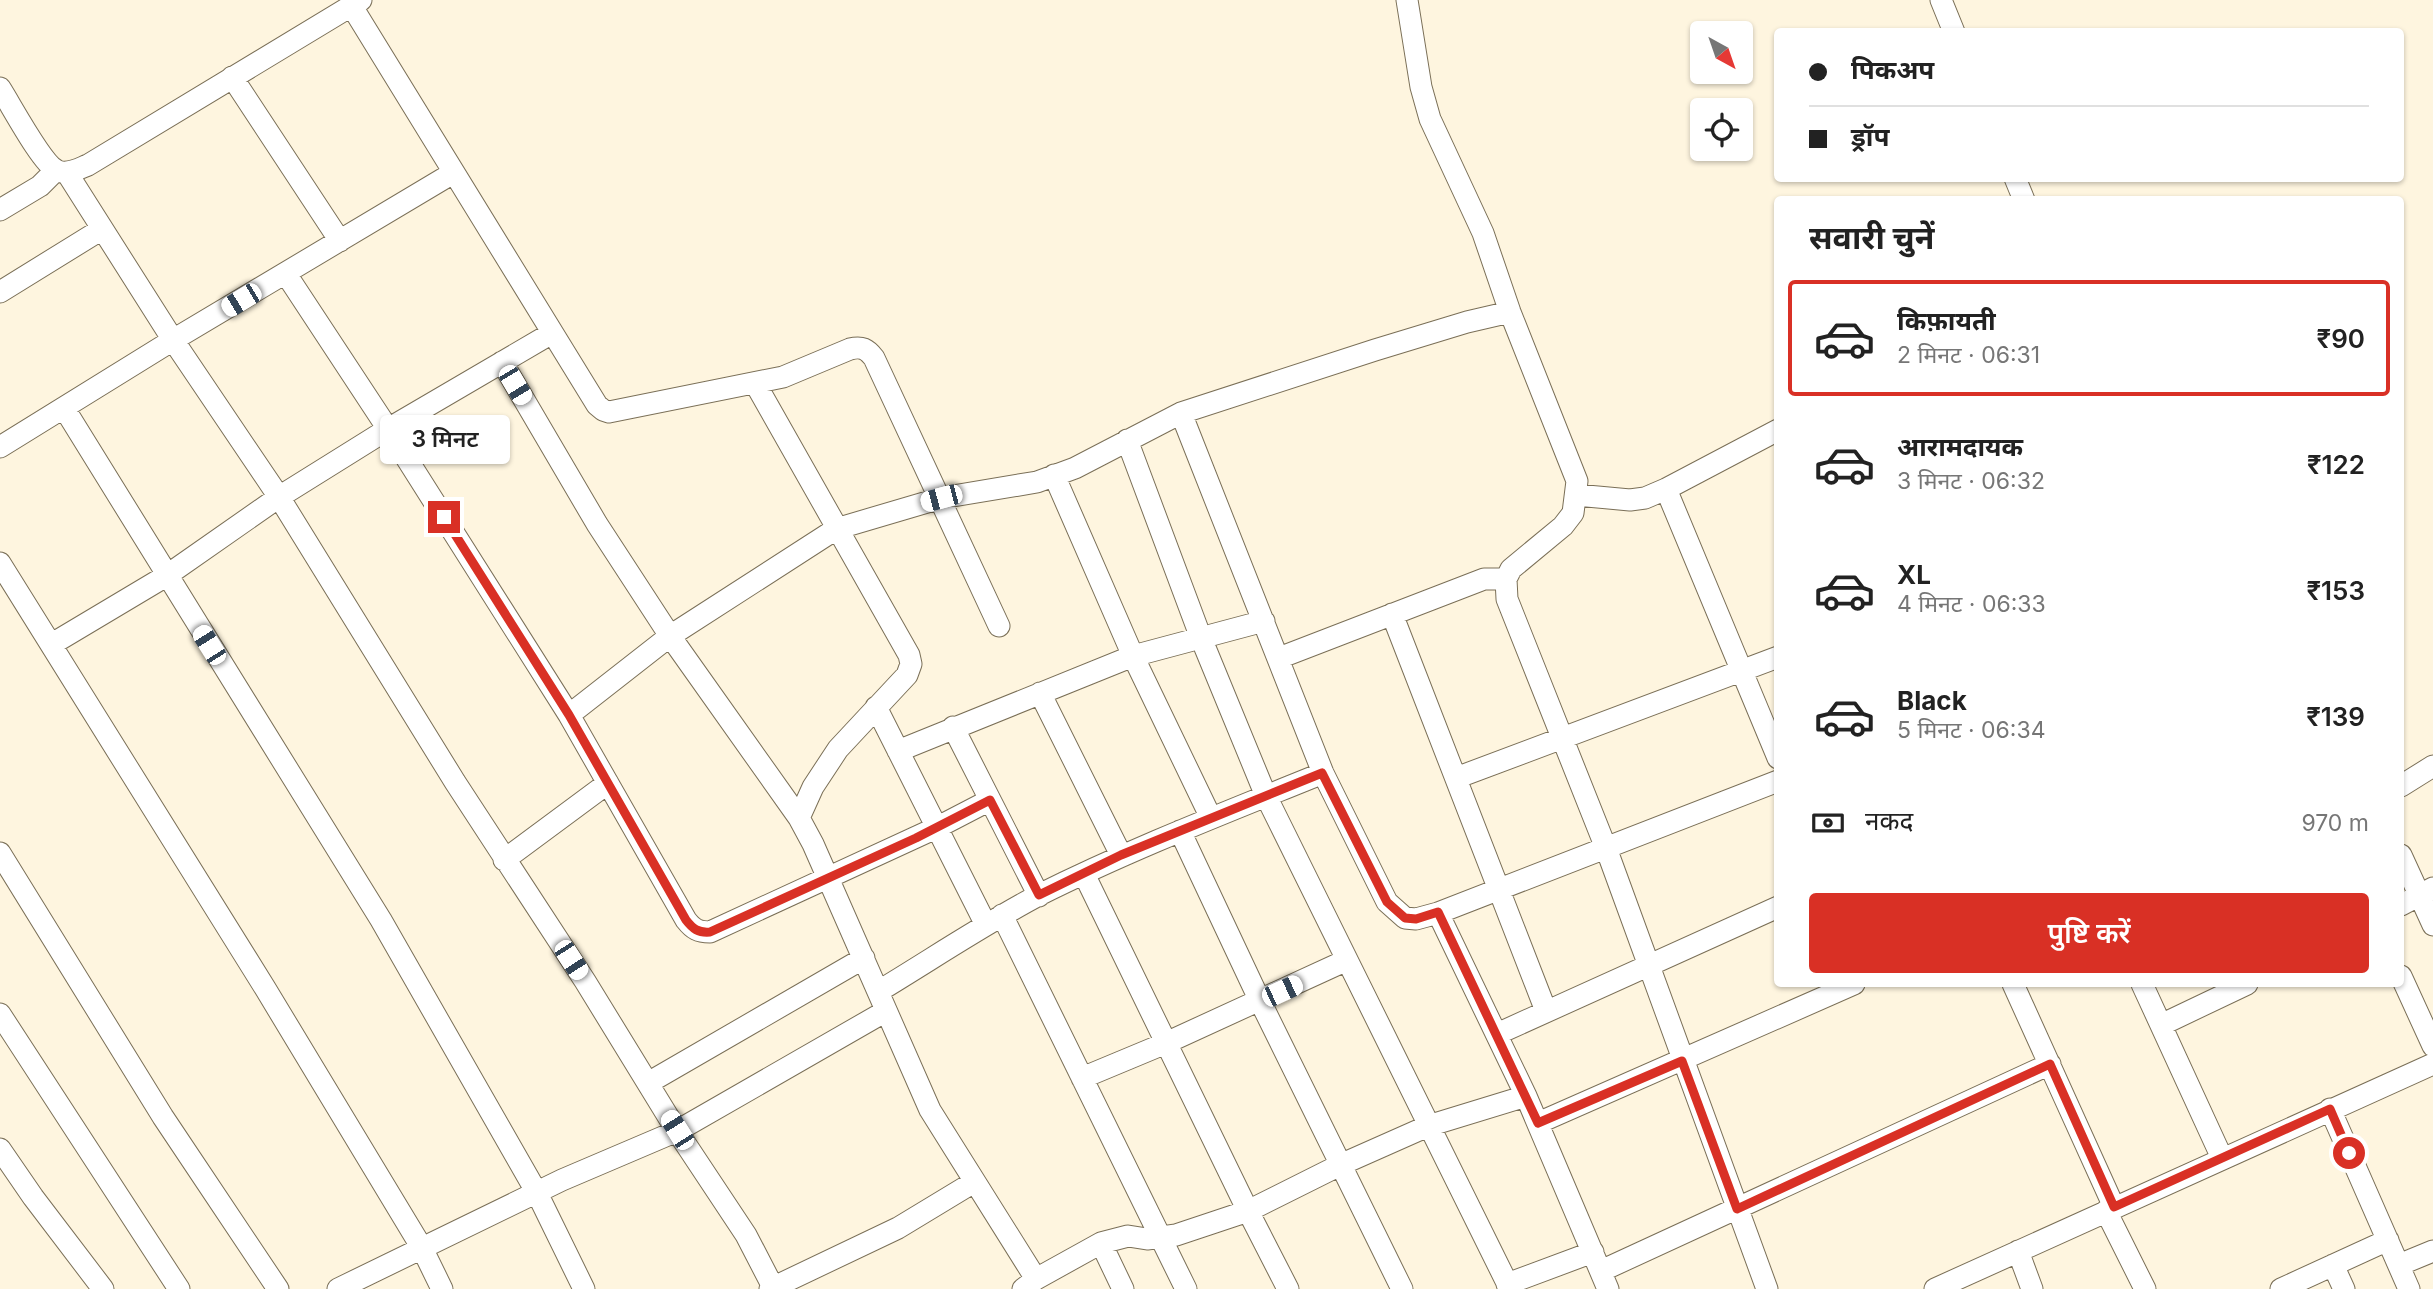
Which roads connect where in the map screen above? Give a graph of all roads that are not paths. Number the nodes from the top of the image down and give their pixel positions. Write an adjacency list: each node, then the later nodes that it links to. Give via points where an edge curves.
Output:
1 (1407, 0): 14 (street, via 1430,119 1482,233)
2 (1941, 0): 4 (street)
3 (356, 3): 5 (street); 8 (street)
4 (1952, 28)
5 (232, 77): 7 (street, via 88,165); 11 (street)
6 (0, 88): 7 (street, via 45,160)
7 (61, 171): 9 (street); 10 (street)
8 (453, 173): 11 (street); 15 (street)
9 (0, 210)
10 (102, 229): 13 (street); 16 (street)
11 (340, 241): 12 (street)
12 (286, 274): 16 (street); 21 (street)
13 (0, 292)
14 (1510, 313): 20 (street, via 1441,330); 27 (street, via 1577,481)
15 (552, 333): 17 (street); 18 (street, via 597,405 609,412)
16 (173, 340): 19 (street); 28 (street)
17 (502, 362): 21 (street); 37 (street, via 597,524)
18 (755, 383): 29 (street, via 783,377 850,349 867,349); 30 (street)
19 (64, 408): 24 (street); 32 (street)
20 (1181, 413): 23 (street); 35 (street)
21 (388, 429): 28 (street); 46 (street)
22 (1774, 432): 26 (street)
23 (1127, 440): 25 (street); 38 (street)
24 (0, 447)
25 (1054, 475): 29 (street); 40 (street)
26 (1666, 489): 27 (street, via 1630,500); 43 (street)
27 (1576, 495): 33 (street, via 1573,513 1563,526 1520,560)
28 (279, 497): 32 (street); 67 (street)
29 (941, 498): 30 (street); 36 (street)
30 (836, 528): 37 (street); 45 (street, via 909,655 908,675)
31 (0, 563): 39 (street)
32 (166, 576): 39 (street); 108 (street, via 381,920)
33 (1506, 579): 34 (street, via 1484,579); 48 (street, via 1507,599)
34 (1392, 614): 41 (street); 53 (street)
35 (1264, 621): 38 (street); 41 (street)
36 (999, 626)
37 (670, 636): 46 (street); 59 (street)
38 (1201, 638): 40 (street); 57 (street)
39 (52, 644): 115 (street)
40 (1133, 656): 44 (street); 60 (street)
41 (1279, 658): 52 (street)
42 (1774, 659): 43 (street)
43 (1743, 672): 48 (street); 49 (street)
44 (1040, 693): 47 (street); 65 (street)
45 (876, 707): 50 (street); 59 (street, via 838,749)
46 (569, 715): 54 (street)
47 (953, 727): 50 (street); 58 (street)
48 (1563, 740): 53 (street); 63 (street)
49 (1774, 748)
50 (898, 751): 61 (street)
51 (2433, 766): 56 (street)
52 (1322, 773): 57 (street); 75 (street, via 1387,902 1405,918)
53 (1456, 778): 70 (street)
54 (608, 783): 67 (street); 69 (street, via 693,929 710,932)
55 (1774, 783): 63 (street)
56 (2404, 784)
57 (1266, 796): 60 (street); 79 (street)
58 (990, 800): 61 (street); 72 (street)
59 (799, 818): 69 (street)
60 (1211, 818): 62 (street)
61 (938, 827): 69 (street); 76 (street)
62 (1180, 831): 65 (street); 87 (street)
63 (1605, 848): 70 (street); 80 (street)
64 (0, 853): 126 (street, via 163,1117)
65 (1121, 855): 68 (street)
66 (2404, 859): 71 (street)
67 (505, 860): 98 (street)
68 (1084, 874): 72 (street); 92 (street)
69 (827, 879): 78 (street)
70 (1499, 889): 75 (street); 88 (street)
71 (2427, 891): 73 (street); 77 (street)
72 (1039, 895): 76 (street)
73 (2404, 903)
74 (1774, 909): 80 (street)
75 (1438, 912): 91 (street)
76 (994, 920): 86 (street); 97 (street)
77 (2433, 925)
78 (864, 958): 86 (street); 98 (street)
79 (1347, 960): 87 (street); 102 (street)
80 (1648, 965): 88 (street); 94 (street)
81 (2404, 983): 93 (street)
82 (1847, 987): 94 (street)
83 (2014, 987): 95 (street)
84 (2144, 987): 90 (street)
85 (2241, 987): 90 (street)
86 (883, 1001): 103 (street); 107 (street, via 930,1110)
87 (1260, 1001): 92 (street); 106 (street)
88 (1546, 1011): 91 (street)
89 (0, 1014): 125 (street)
90 (2161, 1025): 105 (street)
91 (1497, 1034): 99 (street)
92 (1167, 1043): 97 (street); 111 (street)
93 (2433, 1046)
94 (1682, 1061): 101 (street); 109 (street)
95 (2050, 1064): 109 (street); 110 (street)
96 (2433, 1064): 100 (street)
97 (1082, 1078): 112 (street)
98 (648, 1083): 103 (street)
99 (1526, 1096): 101 (street); 102 (street)
100 (2330, 1109): 105 (street); 113 (street)
101 (1538, 1123): 120 (street)
102 (1429, 1126): 106 (street); 122 (street)
103 (677, 1130): 108 (street); 123 (street, via 746,1235)
104 (0, 1149): 124 (street)
105 (2222, 1158): 110 (street)
106 (1340, 1165): 111 (street); 133 (street)
107 (974, 1182): 121 (street); 123 (street, via 898,1228)
108 (537, 1193): 115 (street); 129 (street)
109 (1737, 1209): 120 (street); 134 (street)
110 (2110, 1209): 116 (street); 137 (street)
111 (1248, 1211): 112 (street); 132 (street)
112 (1161, 1238): 114 (street, via 1128,1236); 131 (street)
113 (2388, 1240): 118 (street); 119 (street)
114 (1101, 1243): 121 (street); 130 (street)
115 (422, 1248): 127 (street); 128 (street)
116 (2018, 1251): 135 (street); 136 (street)
117 (2433, 1251): 119 (street)
118 (2333, 1265): 138 (street); 139 (street)
119 (2399, 1265): 140 (street)
120 (1600, 1271): 122 (street)
121 (1030, 1284)
122 (1509, 1287)
123 (772, 1288)
124 (103, 1289)
125 (179, 1289)
126 (278, 1289)
127 (338, 1289)
128 (442, 1289)
129 (584, 1289)
130 (1123, 1289)
131 (1185, 1289)
132 (1289, 1289)
133 (1402, 1289)
134 (1767, 1289)
135 (1935, 1289)
136 (2032, 1289)
137 (2145, 1289)
138 (2281, 1289)
139 (2344, 1289)
140 (2409, 1289)

